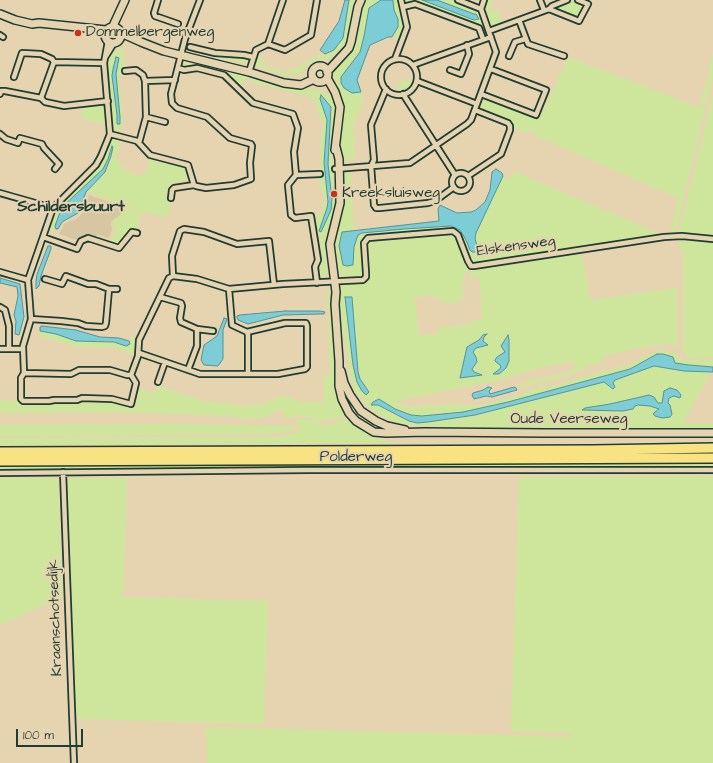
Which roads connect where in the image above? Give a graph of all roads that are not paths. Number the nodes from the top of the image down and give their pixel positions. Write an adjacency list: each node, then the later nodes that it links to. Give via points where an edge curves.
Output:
1 (158, 0): 20 (street, via 155,16)
2 (200, 0): 29 (street)
3 (283, 0): 26 (street)
4 (317, 0): 26 (street, via 311,35 285,50)
5 (401, 0): 13 (street)
6 (458, 0): 14 (street)
7 (484, 0): 14 (street)
8 (540, 0): 16 (street)
9 (567, 0): 16 (street)
10 (578, 0): 16 (street, via 588,4 579,21)
11 (359, 2): 42 (street, via 349,48)
12 (124, 3): 22 (street)
13 (403, 7): 25 (street, via 415,4 479,28); 33 (street, via 407,27)
14 (481, 9): 21 (street)
15 (0, 10): 19 (street)
16 (546, 10): 18 (street)
17 (0, 14): 19 (street, via 32,24)
18 (519, 20): 21 (street); 24 (street)
19 (39, 23): 22 (street)
20 (178, 24)
21 (489, 31): 23 (street)
22 (113, 35): 29 (street, via 141,42 172,56); 35 (street)
23 (491, 37): 25 (street); 38 (street, via 496,52)
24 (525, 39): 30 (street, via 516,42); 31 (street, via 528,44)
25 (483, 40): 27 (street)
26 (268, 44): 32 (street, via 256,50)
27 (467, 45): 36 (street); 40 (street, via 469,54 461,74)
28 (190, 47): 32 (street)
29 (181, 56): 37 (street); 41 (street)
30 (509, 56)
31 (564, 56)
32 (253, 57): 41 (street)
33 (396, 59): 36 (street, via 405,60); 48 (street, via 382,71 381,77)
34 (54, 62): 35 (street); 43 (street, via 41,54 22,54); 52 (street)
35 (104, 63): 53 (street)
36 (413, 65): 47 (street)
37 (178, 68): 45 (street); 66 (street, via 196,68 224,75 253,104 293,114 298,128 294,152)
38 (491, 69): 51 (street); 51 (street, via 546,90 536,115)
39 (125, 70): 46 (street, via 136,70 143,75)
40 (450, 70)
41 (249, 72): 44 (street, via 295,84)
42 (325, 75): 44 (street, via 318,82); 44 (street, via 316,68); 64 (street, via 338,101 340,114 336,146)
43 (14, 77)
44 (313, 77)
45 (175, 80): 46 (street); 69 (street, via 171,94 174,106 207,117 230,138 252,146 252,176 249,180 234,185 206,188)
46 (145, 81): 56 (street)
47 (417, 81): 50 (street, via 413,88); 54 (street)
48 (386, 89): 50 (street, via 391,93); 62 (street, via 371,125 374,160)
49 (0, 94): 52 (street, via 4,91)
50 (403, 94): 61 (street)
51 (481, 94): 54 (street)
52 (40, 98): 53 (street, via 64,106)
53 (108, 101): 59 (street)
54 (477, 104): 55 (street)
55 (475, 110): 61 (street, via 468,124); 68 (street, via 508,123 510,130 501,154)
56 (146, 117): 57 (street); 60 (street)
57 (165, 122)
58 (0, 134): 63 (street, via 18,143 20,138 42,144 59,164)
59 (110, 134): 60 (street, via 137,141); 73 (street, via 96,165)
60 (139, 144): 69 (street, via 150,154 188,165)
61 (437, 145): 62 (street, via 410,163); 67 (street)
62 (371, 166): 64 (street); 70 (street, via 376,208 428,203)
63 (55, 168)
64 (338, 169): 81 (street, via 341,185 340,208 330,244)
65 (320, 174): 66 (street)
66 (296, 175): 82 (street, via 288,185 292,215 295,218 311,216 318,260 315,267)
67 (455, 175): 68 (street, via 463,173); 70 (street, via 452,180)
68 (468, 176): 70 (street, via 470,182 466,189 461,191)
69 (194, 184): 72 (street, via 174,188)
70 (454, 187)
71 (0, 193): 73 (street)
72 (171, 198)
73 (53, 208): 75 (street)
74 (137, 233): 75 (street, via 132,232 119,248 88,238 81,241 77,249)
75 (43, 237): 80 (street)
76 (713, 239): 81 (street, Elskensweg, via 664,237 471,266 458,235 453,231 368,238 364,243 366,277 363,280)
77 (0, 272): 80 (street)
78 (174, 276): 83 (street, via 172,256 180,231 184,229 208,233 236,244 269,241); 86 (street, via 197,279); 87 (street, via 169,278)
79 (45, 279): 84 (street, via 62,284 66,276)
80 (28, 280): 89 (street)
81 (333, 282): 82 (street); 97 (street)
82 (317, 283): 83 (street)
83 (274, 285): 86 (street)
84 (109, 289): 85 (street); 89 (street, via 105,326)
85 (117, 289)
86 (229, 289): 92 (street, via 232,325)
87 (160, 297): 90 (street, via 181,303 181,322); 96 (street, via 139,340)
88 (0, 307): 94 (street, via 5,310 9,326)
89 (30, 319): 95 (street)
90 (197, 329): 91 (street); 99 (street, via 197,346)
91 (213, 331)
92 (247, 332): 101 (street); 101 (street, via 285,323 306,323 307,326 305,369 278,374)
93 (0, 349): 94 (street)
94 (9, 349): 95 (street)
95 (23, 349): 100 (street)
96 (139, 353): 98 (street); 102 (street)
97 (339, 361): 104 (street, Oude Veerseweg, via 344,383 358,407 387,426); 104 (street, Oude Veerseweg, via 340,393 349,413 356,421 374,432)
98 (165, 362): 99 (street); 103 (street)
99 (188, 370): 101 (street, via 200,374)
100 (24, 373): 102 (street, via 71,374 79,370 110,370); 102 (street, via 21,378 22,401 82,398 112,399 129,404 136,383)
101 (248, 374)
102 (131, 375)
103 (158, 382)
104 (425, 432): 105 (street, Oude Veerseweg)
105 (713, 433)
106 (713, 448): 107 (highway)
107 (0, 452)
108 (713, 458): 109 (highway)
109 (0, 461)
110 (713, 470): 111 (street, Polderweg)
111 (62, 472): 112 (street, Polderweg); 113 (street, Kraanschotsedijk)
112 (0, 473)
113 (74, 763)

